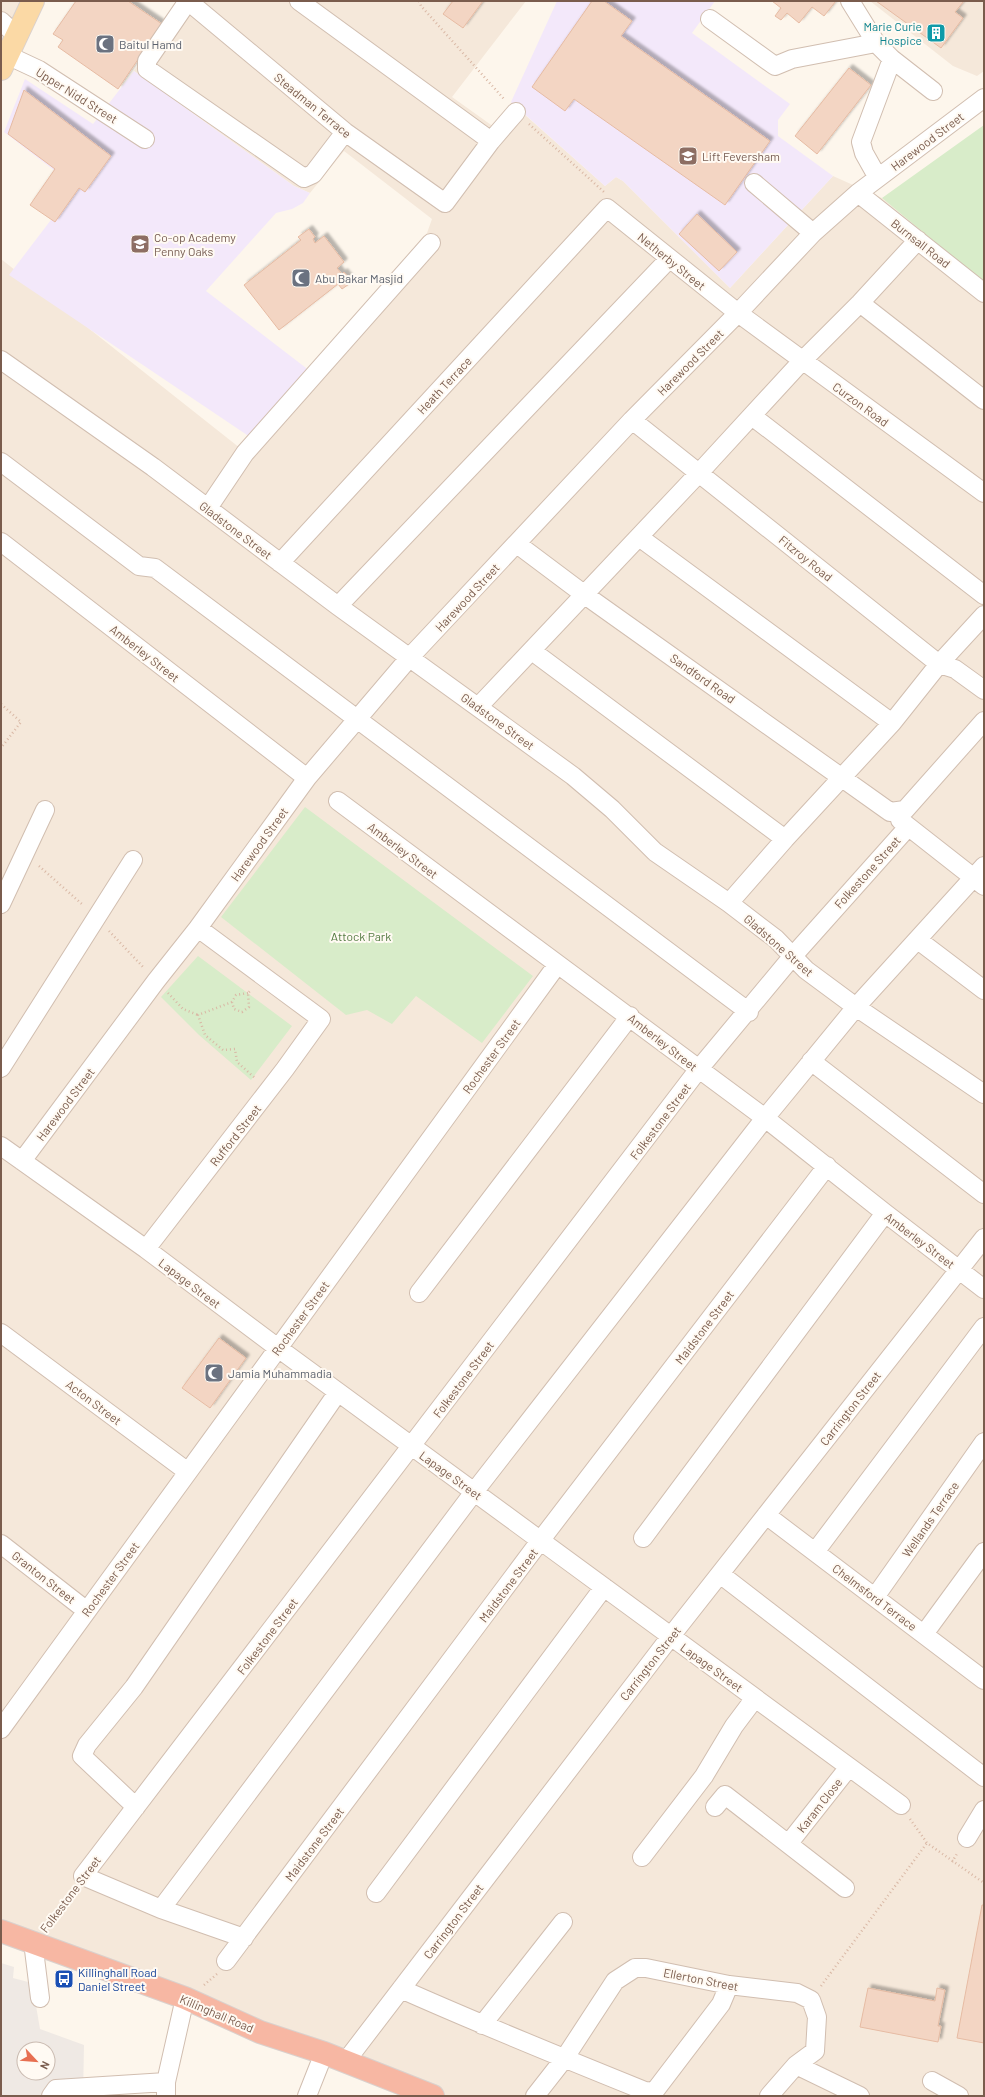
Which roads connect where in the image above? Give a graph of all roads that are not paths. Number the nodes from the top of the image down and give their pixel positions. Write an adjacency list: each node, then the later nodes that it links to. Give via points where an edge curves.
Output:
1 (33, 1): 7 (main road)
2 (188, 1): 12 (street, Steadman Terrace); 12 (street, via 147,61 147,69 304,178 313,174)
3 (298, 1): 14 (street)
4 (850, 1): 6 (street)
5 (710, 19): 6 (street, via 775,66 792,59)
6 (876, 43): 8 (street)
7 (6, 45): 13 (street, Upper Nidd Street, via 39,70)
8 (892, 59): 9 (street); 15 (street, via 861,142)
9 (933, 91)
10 (984, 98): 15 (street, Harewood Street)
11 (516, 112): 14 (street)
12 (345, 132): 14 (street, Steadman Terrace, via 445,203)
13 (145, 139)
14 (491, 141)
15 (878, 178): 17 (street, Harewood Street)
16 (754, 184): 19 (street)
17 (858, 193): 19 (street, Harewood Street); 20 (street, Burnsall Road)
18 (607, 208): 22 (street, Netherby Street); 38 (street, Heath Terrace)
19 (813, 233): 25 (street, Harewood Street)
20 (918, 240): 23 (street, Burnsall Road); 24 (street)
21 (430, 243): 34 (street, via 245,453)
22 (669, 259): 25 (street, Netherby Street); 41 (street)
23 (984, 293)
24 (860, 303): 27 (street); 28 (street)
25 (738, 313): 27 (street, Curzon Road); 30 (street, Harewood Street)
26 (1, 360): 34 (street, Gladstone Street)
27 (802, 361): 29 (street); 33 (street, Curzon Road)
28 (984, 400)
29 (752, 416): 32 (street); 40 (street)
30 (632, 420): 32 (street, Fitzroy Road); 37 (street, Harewood Street)
31 (1, 462): 48 (street, via 139,566 155,568)
32 (700, 473): 35 (street); 45 (street, Fitzroy Road)
33 (984, 493)
34 (208, 508): 38 (street, Gladstone Street)
35 (639, 537): 39 (street); 50 (street)
36 (1, 542): 52 (street, Amberley Street)
37 (517, 544): 39 (street, Sandford Road); 44 (street, Harewood Street)
38 (280, 563): 41 (street, Gladstone Street)
39 (585, 595): 43 (street); 51 (street, Sandford Road)
40 (984, 595)
41 (338, 606): 44 (street, Gladstone Street)
42 (984, 615): 45 (street)
43 (532, 651): 47 (street); 56 (street)
44 (410, 657): 47 (street, Gladstone Street); 48 (street, Harewood Street)
45 (940, 664): 46 (street, Fitzroy Road, via 955,669); 50 (street)
46 (984, 690)
47 (478, 707): 60 (street, Gladstone Street, via 573,776 612,809 655,852)
48 (358, 719): 52 (street, Harewood Street); 67 (street)
49 (984, 721): 55 (street, Folkestone Street)
50 (892, 723): 51 (street)
51 (842, 777): 55 (street, Sandford Road); 56 (street)
52 (307, 778): 61 (street, Harewood Street)
53 (338, 801): 64 (street, Amberley Street)
54 (45, 810): 59 (street)
55 (901, 816): 58 (street, Sandford Road); 63 (street, Folkestone Street)
56 (785, 839): 60 (street)
57 (134, 860): 70 (street)
58 (981, 876): 62 (street)
59 (3, 894)
60 (729, 903): 63 (street, Gladstone Street, via 776,940)
61 (198, 928): 75 (street, Harewood Street); 80 (street, Rufford Street, via 321,1019 286,1069)
62 (918, 940): 65 (street); 66 (street)
63 (792, 957): 66 (street, Gladstone Street); 67 (street, Folkestone Street)
64 (557, 965): 68 (street, Amberley Street); 86 (street, Rochester Street)
65 (984, 990)
66 (856, 1007): 69 (street); 72 (street, Gladstone Street)
67 (748, 1012): 71 (street, Folkestone Street)
68 (630, 1016): 71 (street, Amberley Street); 83 (street)
69 (811, 1061): 73 (street); 77 (street)
70 (1, 1068)
71 (698, 1070): 73 (street, Amberley Street); 89 (street, Folkestone Street)
72 (984, 1094)
73 (765, 1118): 76 (street, Amberley Street); 91 (street)
74 (1, 1146): 75 (street, Lapage Street)
75 (22, 1161): 80 (street, Lapage Street)
76 (827, 1166): 78 (street, Amberley Street); 94 (street, Maidstone Street)
77 (984, 1194)
78 (885, 1213): 81 (street, Amberley Street); 93 (street)
79 (984, 1238): 81 (street, Carrington Street)
80 (146, 1250): 86 (street, Lapage Street)
81 (959, 1269): 82 (street, Amberley Street); 92 (street, Carrington Street)
82 (984, 1289)
83 (419, 1293)
84 (984, 1327): 96 (street)
85 (1, 1332): 90 (street, Acton Street)
86 (278, 1348): 87 (street, Lapage Street); 90 (street, Rochester Street)
87 (338, 1392): 89 (street, Lapage Street); 110 (street, via 134,1688 87,1746 82,1756)
88 (984, 1442): 100 (street, Wellands Terrace)
89 (411, 1446): 91 (street, Lapage Street); 110 (street, Folkestone Street)
90 (188, 1472): 101 (street, Rochester Street)
91 (474, 1492): 94 (street, Lapage Street); 118 (street)
92 (766, 1515): 96 (street, Chelmsford Terrace); 98 (street, Carrington Street)
93 (643, 1538)
94 (540, 1541): 99 (street, Lapage Street); 121 (street, Maidstone Street)
95 (1, 1544): 101 (street, Granton Street)
96 (815, 1552): 100 (street, Chelmsford Terrace)
97 (984, 1552): 102 (street)
98 (720, 1574): 103 (street, Carrington Street); 108 (street)
99 (604, 1587): 103 (street, Lapage Street); 117 (street)
100 (875, 1597): 102 (street, Chelmsford Terrace)
101 (87, 1611): 106 (street, Rochester Street)
102 (924, 1634): 104 (street, Chelmsford Terrace)
103 (671, 1636): 105 (street, Lapage Street); 125 (street, Carrington Street)
104 (981, 1673)
105 (755, 1698): 107 (street, Lapage Street); 115 (street, via 734,1726 704,1776)
106 (1, 1729)
107 (848, 1766): 109 (street, Lapage Street); 114 (street, Karam Close)
108 (984, 1778)
109 (900, 1805)
110 (136, 1807): 118 (street, Folkestone Street, via 83,1876)
111 (715, 1807): 114 (street, Karam Close, via 725,1795)
112 (984, 1810): 113 (street)
113 (967, 1838)
114 (789, 1843): 116 (street, Karam Close)
115 (642, 1857)
116 (845, 1888)
117 (376, 1892)
118 (161, 1909): 121 (street)
119 (563, 1922): 128 (street)
120 (1, 1931): 122 (highway, Killinghall Road)
121 (244, 1938): 123 (street, Maidstone Street)
122 (33, 1942): 126 (street); 127 (highway, Killinghall Road)
123 (226, 1961)
124 (729, 1985): 130 (street, Ellerton Street, via 635,1968 616,1982); 130 (street, via 721,2004 654,2092 645,2091); 132 (street, Ellerton Street, via 797,1993 811,2000 817,2017 815,2050)
125 (401, 1989): 128 (street); 131 (street, Carrington Street)
126 (40, 1998)
127 (185, 1998): 129 (highway, Killinghall Road, via 260,2032); 134 (street)
128 (482, 2026): 130 (street)
129 (324, 2053): 131 (highway, Killinghall Road); 136 (street)
130 (564, 2059): 138 (street, Ellerton Street)
131 (346, 2061): 137 (highway, Killinghall Road)
132 (796, 2065): 139 (street); 140 (street)
133 (932, 2081): 141 (street)
134 (166, 2089): 135 (street, via 73,2087 56,2089)
135 (51, 2096)
136 (307, 2096)
137 (433, 2096)
138 (535, 2096)
139 (769, 2096)
140 (860, 2096)
141 (959, 2096)

